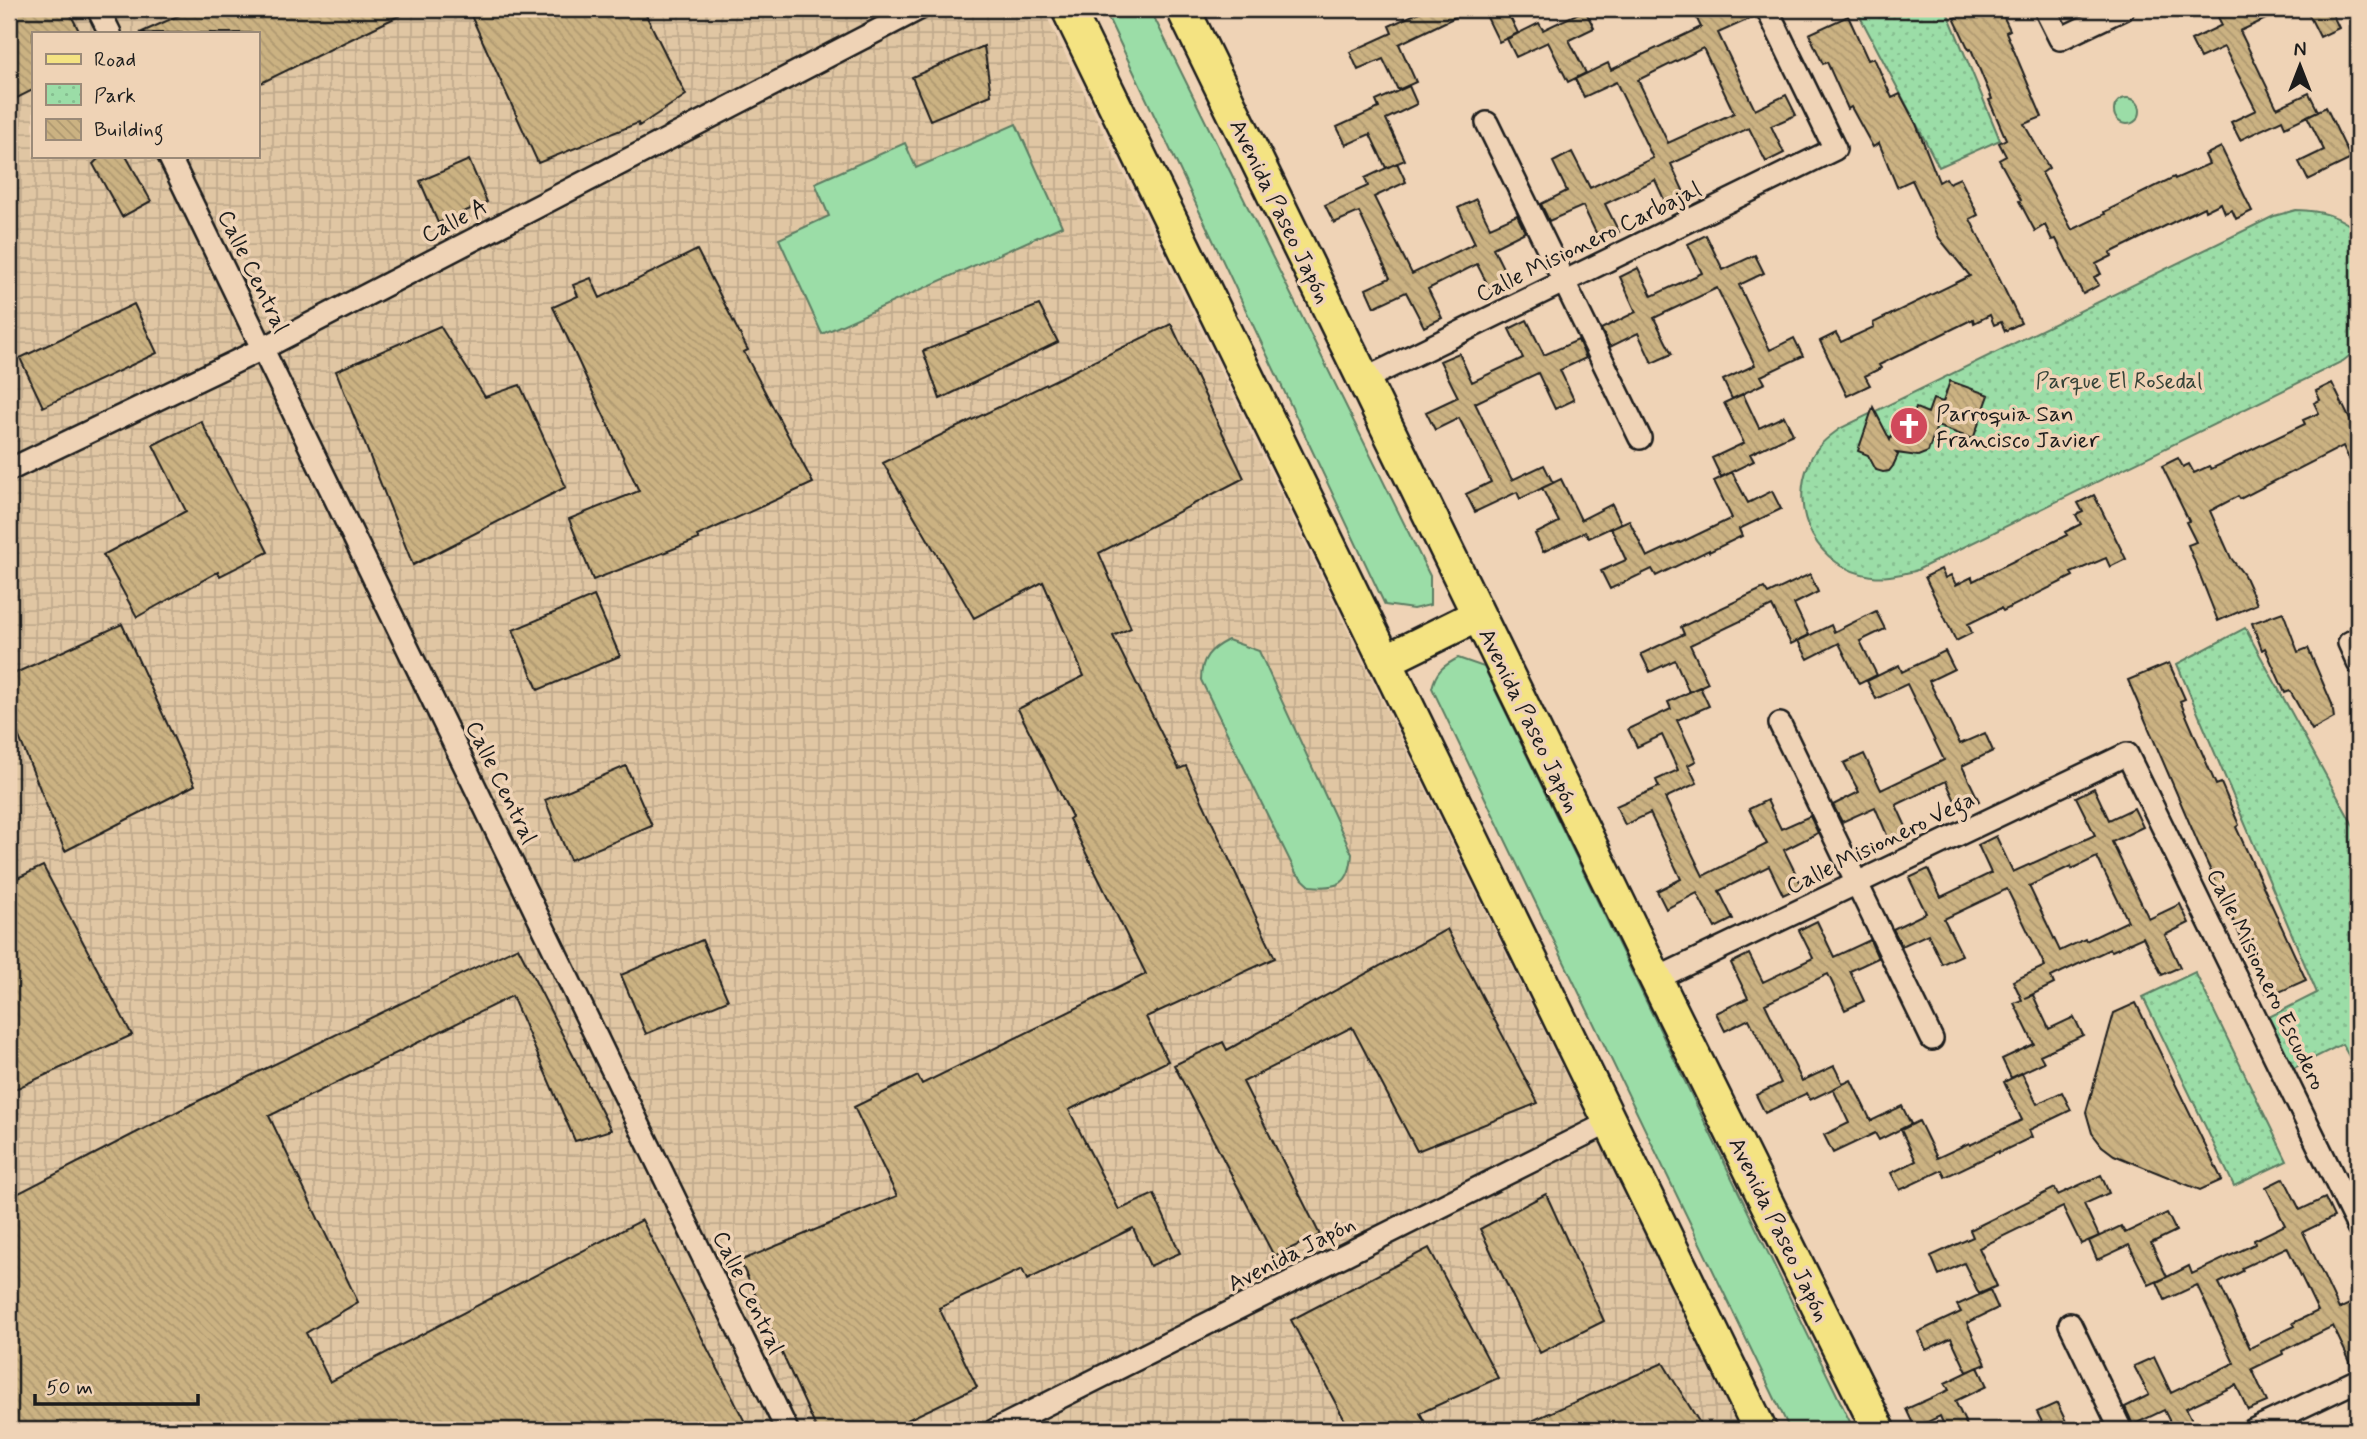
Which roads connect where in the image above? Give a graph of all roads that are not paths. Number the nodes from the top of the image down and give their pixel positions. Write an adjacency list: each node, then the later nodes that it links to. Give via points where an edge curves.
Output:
1 (98, 9): 8 (street)
2 (919, 9): 12 (street, Calle A)
3 (1068, 9): 18 (main road)
4 (1183, 9): 13 (main road, Avenida Paseo Japón)
5 (1767, 9): 11 (street, Calle Misionero Carbajal, via 1835,149)
6 (2045, 9): 7 (street, via 2060,39)
7 (2123, 9)
8 (110, 32)
9 (1487, 123): 11 (street)
10 (170, 158): 12 (street, Calle Central)
11 (1564, 282): 13 (street, Calle Misionero Carbajal); 14 (street)
12 (262, 349): 15 (street, Calle A); 29 (street, Calle Central)
13 (1363, 380): 16 (main road, Avenida Paseo Japón)
14 (1640, 438)
15 (9, 470)
16 (1479, 615): 18 (main road); 23 (main road, Avenida Paseo Japón)
17 (2353, 641): 19 (street)
18 (1385, 661): 25 (main road)
19 (2358, 663)
20 (1780, 724): 22 (street)
21 (2127, 754): 22 (street, Calle Misionero Vega); 26 (street, Calle Misionero Escudero)
22 (1857, 883): 23 (street, Calle Misionero Vega); 24 (street)
23 (1656, 979): 32 (main road, Avenida Paseo Japón)
24 (1932, 1039)
25 (1610, 1122): 30 (street, Avenida Japón); 31 (main road)
26 (2358, 1227)
27 (2070, 1324): 33 (street)
28 (2358, 1380): 34 (street)
29 (787, 1430)
30 (995, 1430)
31 (1760, 1430)
32 (1880, 1430)
33 (2122, 1430)
34 (2253, 1430)

